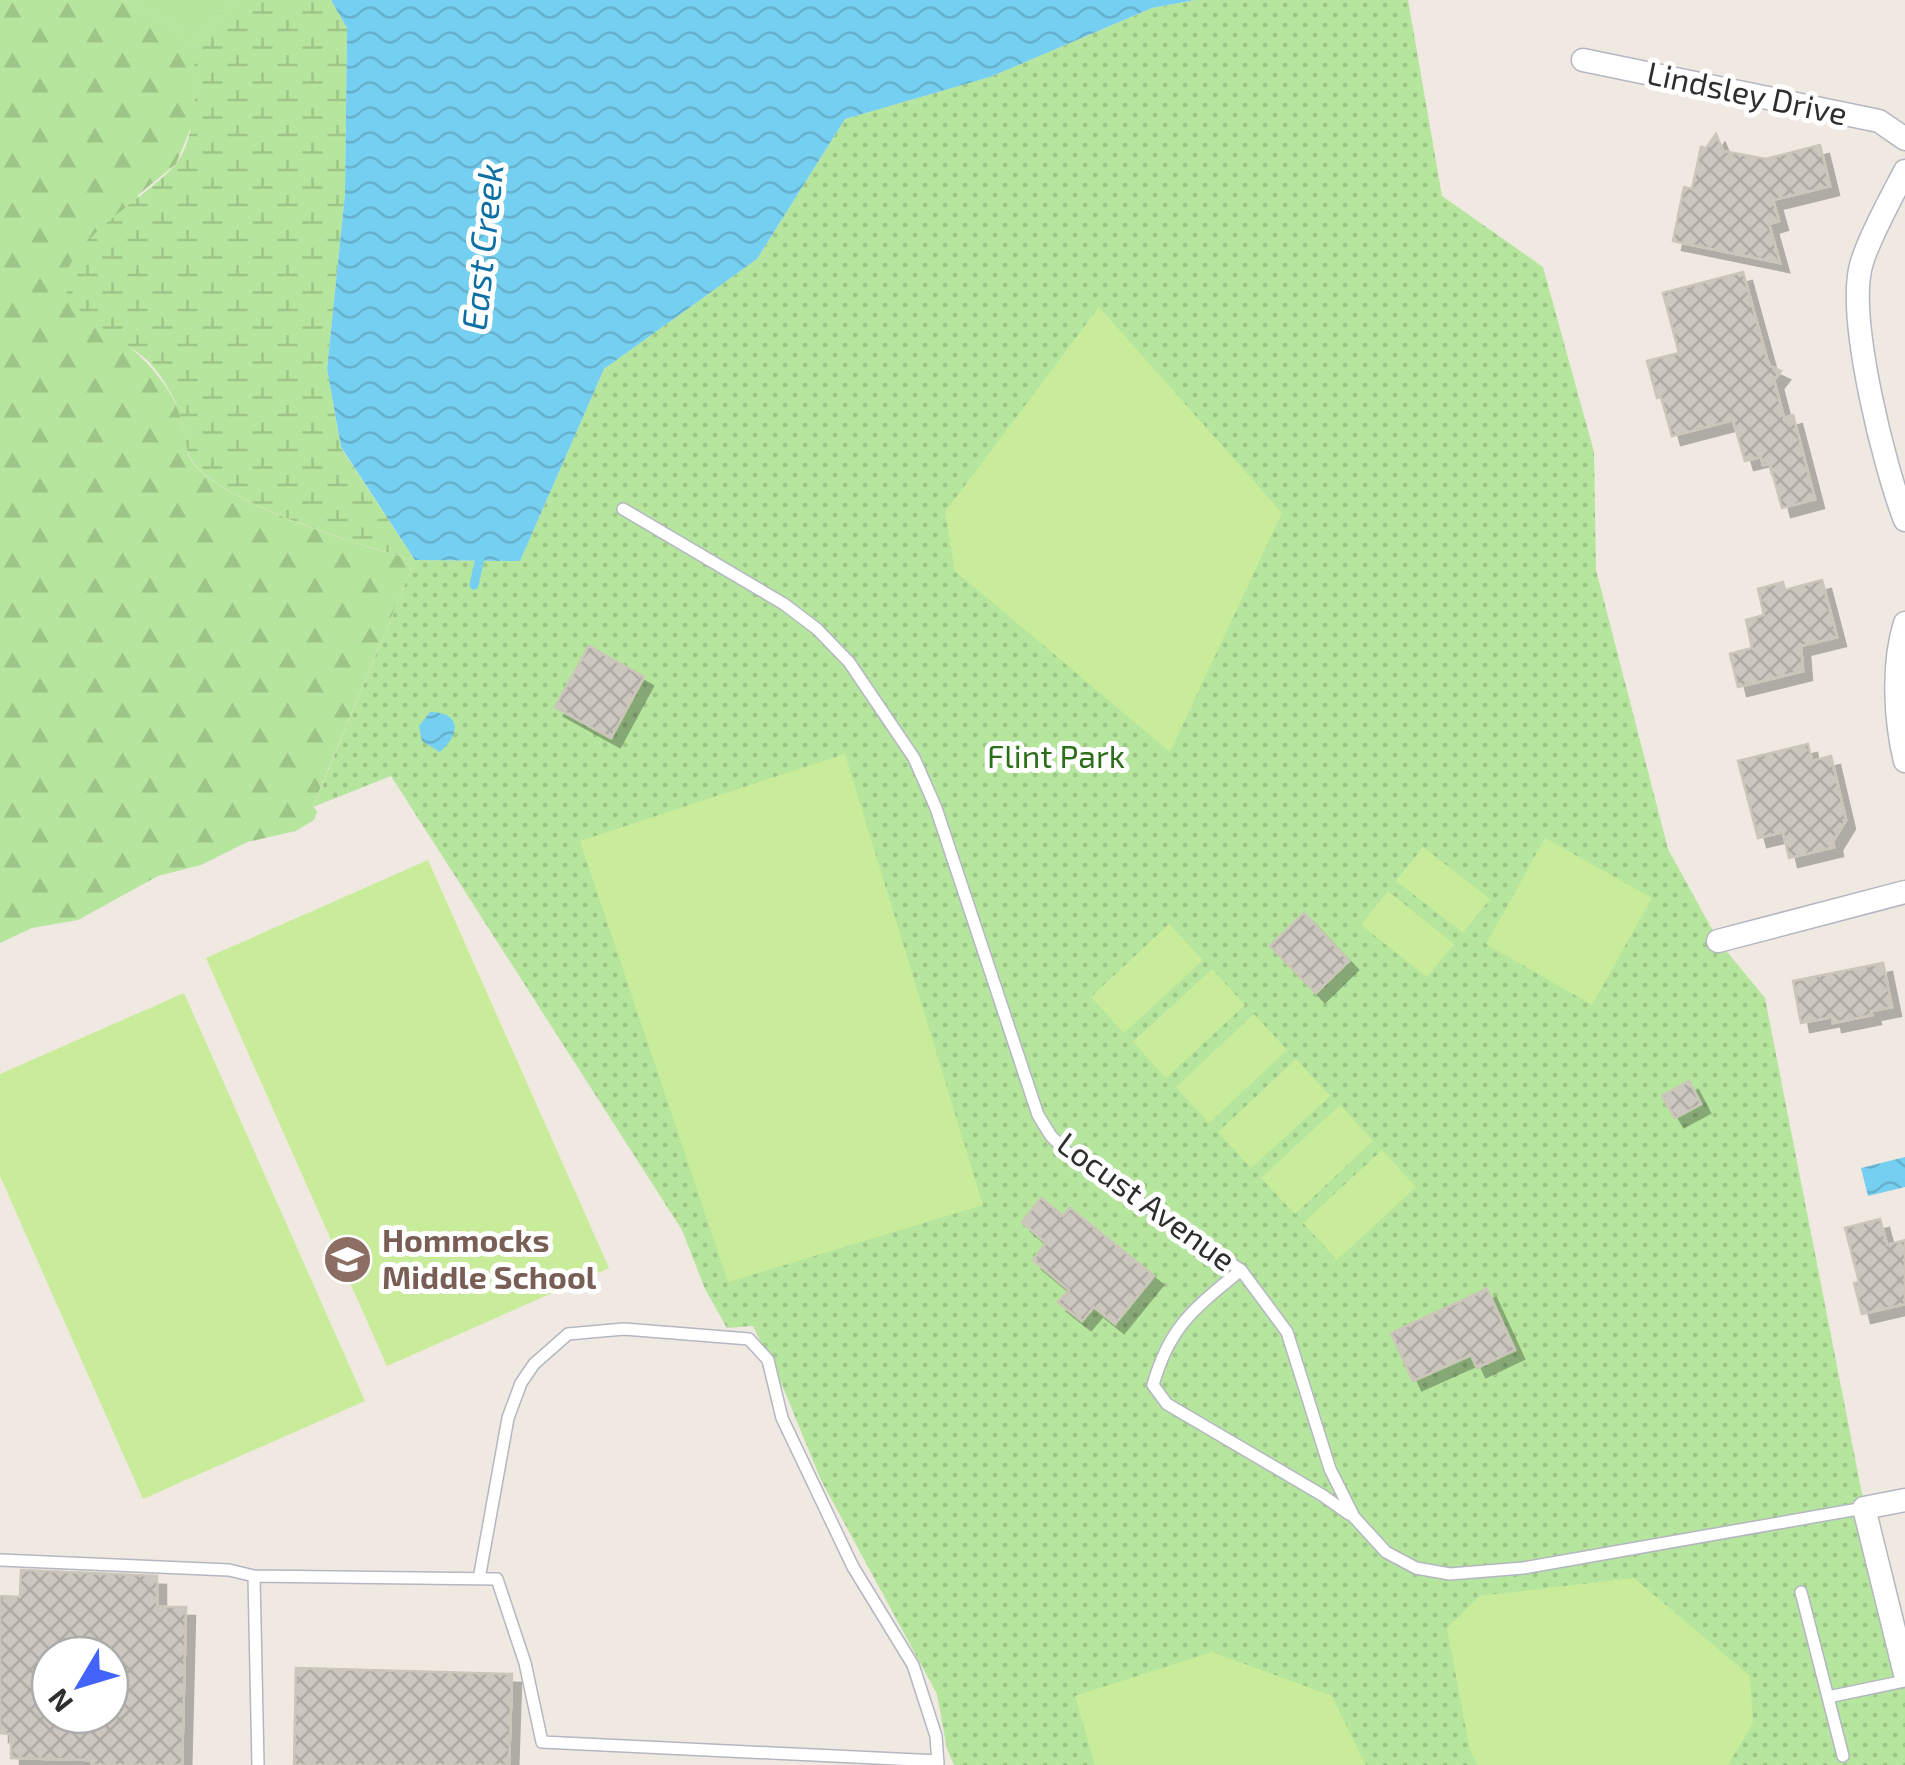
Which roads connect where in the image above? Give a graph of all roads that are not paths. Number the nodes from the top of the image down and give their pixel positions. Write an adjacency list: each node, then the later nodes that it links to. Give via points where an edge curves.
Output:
1 (1583, 60): 2 (street, Lindsley Drive, via 1879,121)
2 (1905, 139)
3 (1905, 172): 5 (street, via 1860,269 1860,288 1865,357)
4 (623, 510): 10 (lane, Locust Avenue, via 784,604 849,662 914,758 936,808 1038,1115 1051,1136 1072,1158)
5 (1905, 520)
6 (1905, 624): 7 (street, via 1898,689)
7 (1905, 761)
8 (1905, 892): 9 (street)
9 (1718, 941)
10 (1241, 1270): 13 (lane, Locust Avenue, via 1287,1332 1330,1469); 13 (lane, via 1190,1312 1164,1349 1153,1384 1167,1404)
11 (1905, 1500): 12 (street, Locust Avenue)
12 (1864, 1508): 13 (lane, Locust Avenue, via 1523,1568 1450,1574 1416,1568 1386,1552); 18 (street)
13 (1354, 1517)
14 (0, 1560): 15 (lane)
15 (254, 1576): 16 (lane); 22 (lane)
16 (479, 1579): 21 (lane, via 497,1579 542,1742); 21 (lane, via 508,1418 534,1364 568,1334 624,1329 749,1339 768,1360 782,1418 853,1567 912,1666 936,1736)
17 (1801, 1592): 19 (lane)
18 (1905, 1678): 19 (lane)
19 (1828, 1697): 20 (lane)
20 (1844, 1756)
21 (938, 1763)
22 (258, 1765)

